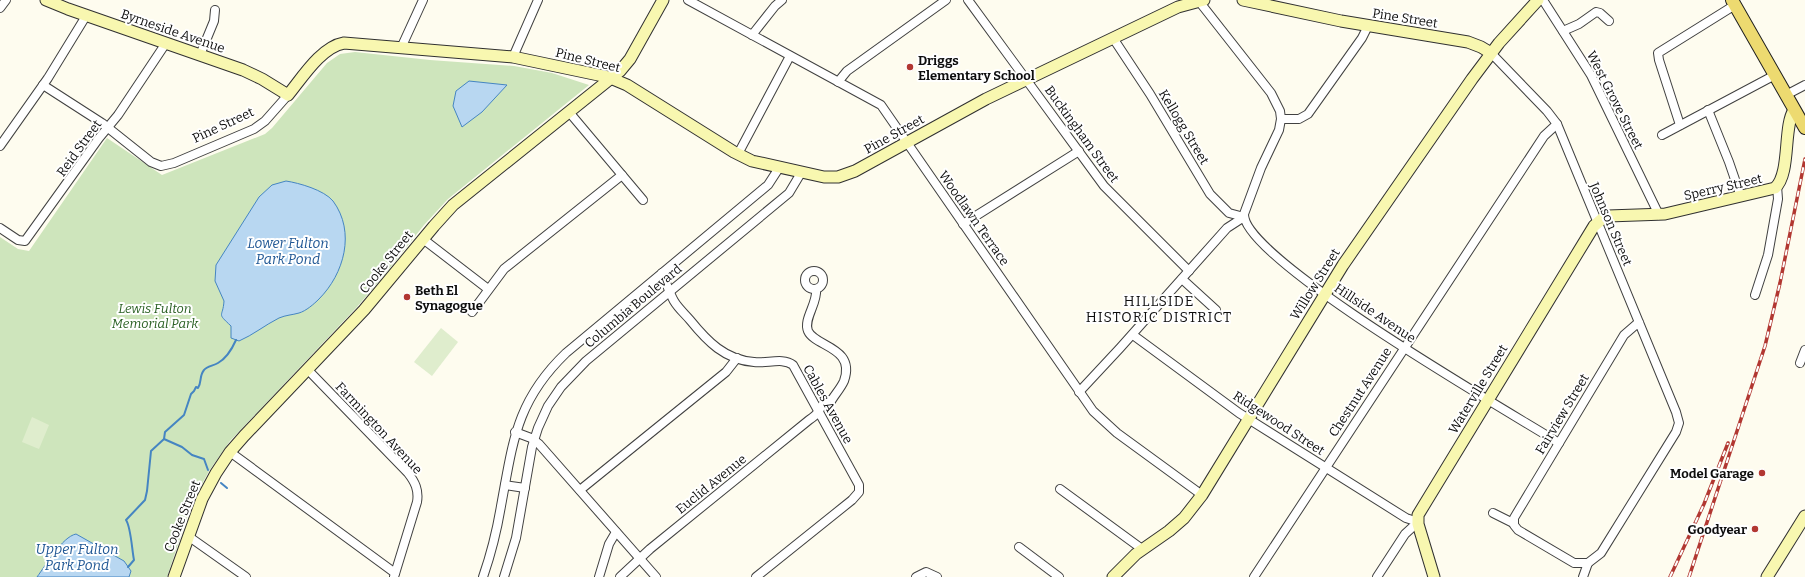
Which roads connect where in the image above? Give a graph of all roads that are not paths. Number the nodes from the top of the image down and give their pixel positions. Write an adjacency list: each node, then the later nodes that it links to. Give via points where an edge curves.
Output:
1 (6, 0): 15 (street)
2 (46, 0): 17 (street, Byrneside Avenue)
3 (423, 0): 24 (street)
4 (538, 0): 28 (street)
5 (663, 0): 30 (street, Cooke Street, via 627,63)
6 (688, 0): 21 (street, Woodlawn Terrace)
7 (782, 0): 21 (street)
8 (946, 0): 32 (street, via 847,71)
9 (968, 0): 31 (street, Buckingham Street)
10 (1200, 0): 22 (street, Pine Street); 40 (street, via 1270,93 1278,107)
11 (1538, 0): 25 (street, Willow Street)
12 (1543, 0): 20 (street, West Grove Street)
13 (1249, 1): 19 (street, Pine Street)
14 (1733, 3): 29 (main road); 42 (street, via 1658,53 1658,60)
15 (0, 8)
16 (215, 10): 26 (street, via 212,27)
17 (86, 16): 23 (street, Byrneside Avenue); 33 (street)
18 (1609, 21): 20 (street, via 1596,12)
19 (1368, 26): 25 (street, Pine Street, via 1468,42 1481,46); 40 (street, via 1308,114 1299,119)
20 (1563, 31): 56 (street, West Grove Street, via 1591,75)
21 (752, 35): 27 (street, Woodlawn Terrace)
22 (1113, 38): 31 (street, Pine Street); 57 (street, Kellogg Street, via 1210,194 1229,212)
23 (166, 43): 26 (street, Byrneside Avenue); 43 (street, Reid Street)
24 (401, 48): 28 (street, Pine Street); 35 (street, Pine Street, via 348,43 333,46 318,59)
25 (1491, 53): 41 (street, Johnson Street, via 1547,110); 68 (street, Willow Street, via 1406,172)
26 (200, 55): 35 (street, Byrneside Avenue, via 250,73)
27 (790, 56): 32 (street, Woodlawn Terrace); 49 (street)
28 (513, 57): 30 (street, Pine Street)
29 (1774, 75): 36 (main road); 37 (street)
30 (611, 78): 39 (street, Cooke Street); 49 (street, Pine Street, via 627,85)
31 (1027, 80): 46 (street, Pine Street); 48 (street, Buckingham Street)
32 (838, 82): 46 (street, Woodlawn Terrace, via 881,105)
33 (44, 84): 43 (street, Pine Street); 47 (street)
34 (1805, 85): 36 (street)
35 (288, 95): 43 (street, Pine Street, via 258,126 166,165 151,162)
36 (1786, 95): 38 (main road)
37 (1708, 110): 42 (street); 54 (street)
38 (1794, 110): 44 (main road); 53 (street, Sperry Street, via 1790,117 1781,177)
39 (570, 112): 52 (street); 61 (street, Cooke Street, via 460,199)
40 (1281, 120): 57 (street)
41 (1556, 124): 58 (street, Johnson Street); 74 (street, Chestnut Avenue, via 1544,136)
42 (1680, 125): 45 (street)
43 (108, 128): 60 (street, Reid Street, via 25,241 18,240)
44 (1805, 128)
45 (1662, 134)
46 (907, 143): 51 (street, Pine Street, via 843,176 828,177); 59 (street, Woodlawn Terrace)
47 (0, 146)
48 (1079, 151): 59 (street); 62 (street, Buckingham Street, via 1108,190)
49 (738, 154): 50 (street, Pine Street, via 752,161)
50 (779, 168): 51 (street, Pine Street); 63 (street, Columbia Boulevard, via 768,184)
51 (801, 173): 67 (street, Columbia Boulevard, via 789,193)
52 (622, 175): 55 (street); 66 (street, via 504,269)
53 (1777, 186): 54 (street, Sperry Street); 69 (street, via 1778,199 1768,256)
54 (1741, 197): 56 (street, Sperry Street)
55 (643, 200)
56 (1660, 215): 58 (street, Sperry Street, via 1608,216)
57 (1244, 217): 62 (street, via 1227,228); 68 (street, Hillside Avenue, via 1251,232 1266,248)
58 (1597, 223): 72 (street, Johnson Street); 80 (street, Waterville Street)
59 (964, 224): 79 (street, Woodlawn Terrace)
60 (0, 228)
61 (423, 240): 66 (street); 78 (street, Cooke Street, via 373,300)
62 (1189, 272): 64 (street)
63 (662, 273): 67 (street, Cables Avenue); 83 (street, Columbia Boulevard, via 560,359 532,395)
64 (1182, 279): 70 (street); 73 (street)
65 (816, 289): 81 (street, Euclid Avenue, via 808,330 813,337 837,352 845,368 843,383 828,406)
66 (488, 290): 71 (street)
67 (670, 292): 76 (street, Cables Avenue, via 708,341 719,350); 84 (street, Columbia Boulevard, via 586,361 567,380 548,406)
68 (1324, 294): 74 (street, Hillside Avenue); 82 (street, Willow Street)
69 (1755, 295)
70 (1216, 310)
71 (472, 312)
72 (1639, 322): 85 (street, Fairview Street, via 1624,335); 102 (street, Johnson Street, via 1679,423 1676,432 1603,551)
73 (1133, 335): 79 (street); 82 (street, Ridgewood Street)
74 (1404, 348): 80 (street, Hillside Avenue); 87 (street, Chestnut Avenue)
75 (1805, 350): 77 (street)
76 (737, 358): 81 (street, Cables Avenue, via 754,362 784,361 791,364); 91 (street, via 726,372)
77 (1800, 363)
78 (308, 370): 86 (street, Cooke Street); 103 (street, Farmington Avenue, via 408,473 416,485 417,502)
79 (1079, 392): 92 (street, Woodlawn Terrace, via 1111,428)
80 (1488, 399): 85 (street, Hillside Avenue); 95 (street, Waterville Street, via 1417,517)
81 (819, 411): 101 (street, Euclid Avenue); 111 (street, Cables Avenue, via 860,487 859,492)
82 (1249, 419): 87 (street, Ridgewood Street); 92 (street, Willow Street)
83 (516, 432): 84 (street); 88 (street, Columbia Boulevard)
84 (534, 439): 89 (street, Columbia Boulevard); 91 (street)
85 (1559, 442): 96 (street, Fairview Street, via 1517,510)
86 (230, 452): 98 (street, Cooke Street, via 206,491); 103 (street)
87 (1326, 468): 95 (street, Ridgewood Street, via 1406,518); 116 (street, Chestnut Avenue)
88 (505, 485): 89 (street); 106 (street, Columbia Boulevard, via 495,536)
89 (525, 488): 107 (street, Columbia Boulevard, via 516,538)
90 (1060, 489): 100 (street)
91 (580, 490): 97 (street)
92 (1202, 495): 100 (street, Willow Street, via 1192,510 1169,532)
93 (1493, 513): 96 (street)
94 (1805, 516): 120 (street)
95 (1418, 522): 117 (street, via 1405,534); 118 (street)
96 (1513, 523): 102 (street, via 1518,530 1567,560 1577,564)
97 (616, 532): 101 (street); 108 (street)
98 (188, 536): 104 (street, Cooke Street); 105 (street)
99 (1019, 546): 114 (street)
100 (1142, 549): 115 (street, Willow Street)
101 (640, 559): 109 (street, Euclid Avenue); 110 (street)
102 (1588, 563): 119 (street)
103 (394, 575)
104 (174, 577)
105 (246, 577)
106 (483, 577)
107 (504, 577)
108 (599, 577)
109 (620, 577)
110 (656, 577)
111 (756, 577)
112 (916, 577): 113 (street, via 926,572)
113 (937, 577)
114 (1059, 577)
115 (1113, 577)
116 (1254, 577)
117 (1377, 577)
118 (1434, 577)
119 (1584, 577)
120 (1767, 577)

